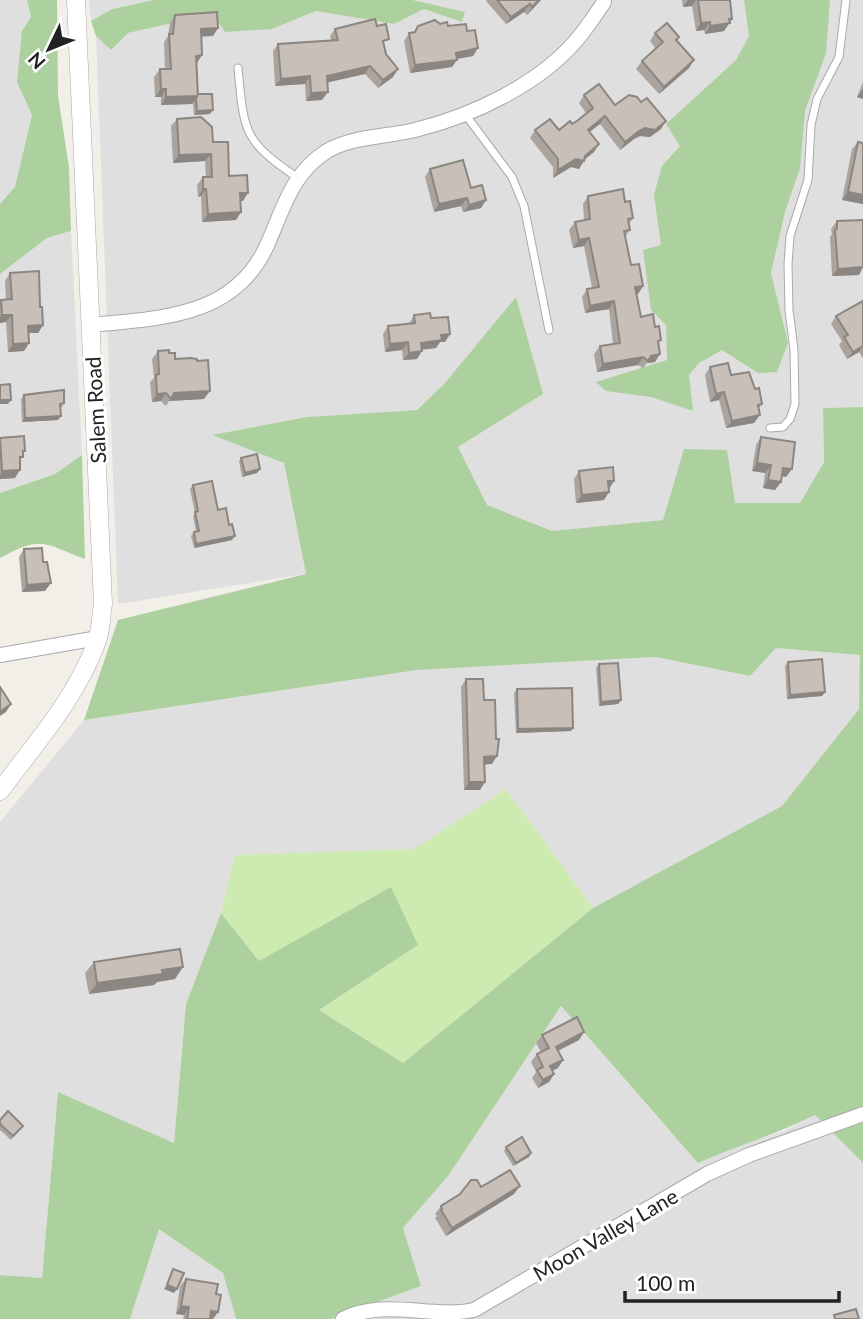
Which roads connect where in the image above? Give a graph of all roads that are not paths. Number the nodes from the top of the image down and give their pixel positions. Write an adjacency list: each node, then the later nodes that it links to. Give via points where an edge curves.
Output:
1 (76, 0): 7 (street, Salem Road)
2 (846, 0): 9 (lane, via 839,57 817,99 808,180 790,236 795,404 783,427)
3 (603, 1): 5 (street, via 578,38 548,66)
4 (238, 68): 6 (lane, via 250,137 268,157)
5 (465, 114): 6 (street, via 423,128 346,143 316,159); 8 (lane, via 512,177 523,206)
6 (298, 178): 7 (street, via 263,253 230,291 199,309 177,315)
7 (91, 325): 10 (street, Salem Road, via 103,604)
8 (549, 330)
9 (770, 428)
10 (98, 638): 11 (street); 12 (street, Salem Road, via 65,702)
11 (0, 656)
12 (0, 791)
13 (863, 1114): 14 (street, Moon Valley Lane, via 707,1174 474,1310 445,1316 372,1309)
14 (343, 1319)

